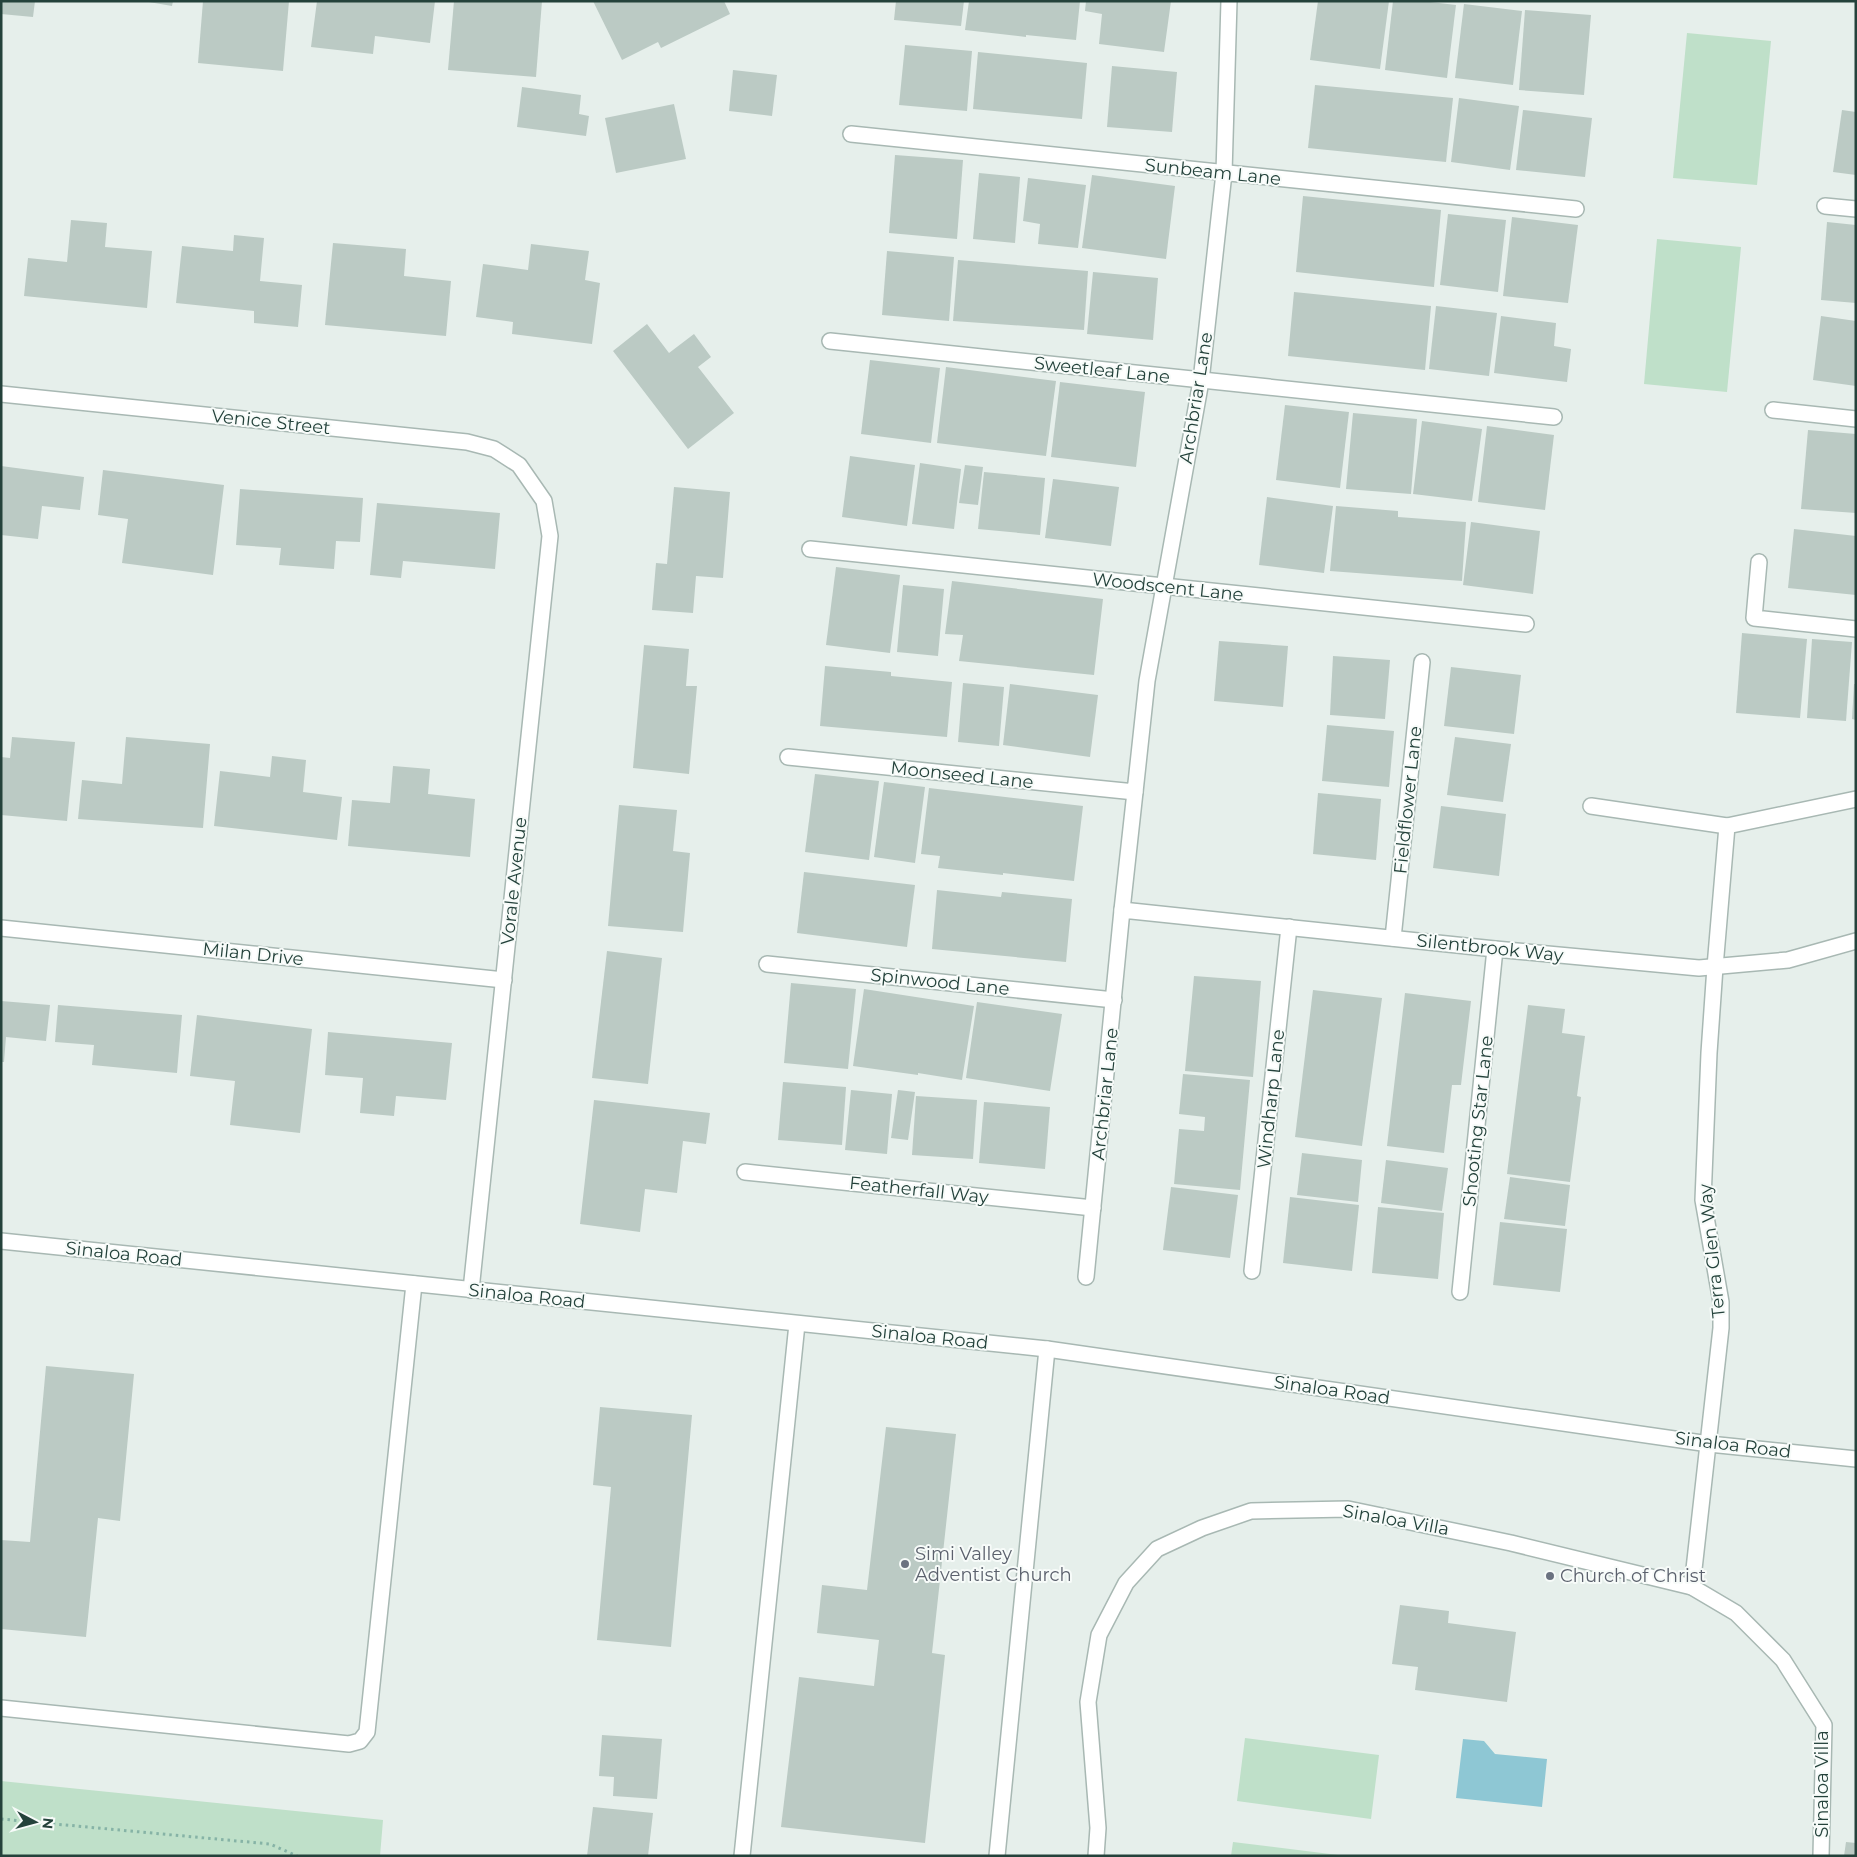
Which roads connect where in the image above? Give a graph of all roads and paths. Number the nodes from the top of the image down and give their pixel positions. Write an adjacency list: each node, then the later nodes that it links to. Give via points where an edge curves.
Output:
1 (1229, 1): 3 (street, Archbriar Lane)
2 (851, 134): 3 (street, Sunbeam Lane)
3 (1224, 173): 5 (street, Sunbeam Lane); 8 (street, Archbriar Lane)
4 (1825, 206): 6 (street)
5 (1576, 209)
6 (1856, 209)
7 (830, 341): 8 (street, Sweetleaf Lane)
8 (1201, 381): 11 (street, Sweetleaf Lane); 16 (street, Archbriar Lane)
9 (1, 394): 13 (street, Venice Street, via 467,442 494,449 519,465)
10 (1773, 410): 12 (street)
11 (1554, 417)
12 (1856, 419)
13 (528, 478): 33 (street, Vorale Avenue, via 544,500 550,536)
14 (810, 549): 16 (street, Woodscent Lane)
15 (1759, 562): 18 (street, via 1754,618)
16 (1164, 586): 17 (street, Woodscent Lane); 21 (street, Archbriar Lane, via 1147,681)
17 (1526, 624)
18 (1856, 629)
19 (1422, 662): 28 (street, Fieldflower Lane)
20 (788, 757): 21 (street, Moonseed Lane)
21 (1135, 792): 25 (street, Archbriar Lane)
22 (1856, 799): 24 (street)
23 (1591, 806): 24 (street)
24 (1727, 826): 32 (street, Terra Glen Way)
25 (1122, 910): 27 (street, Silentbrook Way); 34 (street, Archbriar Lane)
26 (1, 928): 33 (street, Milan Drive)
27 (1289, 928): 28 (street, Silentbrook Way); 38 (street, Windharp Lane)
28 (1393, 938): 30 (street, Silentbrook Way)
29 (1856, 941): 32 (street, Silentbrook Way, via 1788,960)
30 (1495, 949): 32 (street, Silentbrook Way); 42 (street, Shooting Star Lane)
31 (766, 964): 34 (street, Spinwood Lane)
32 (1715, 968): 45 (street, Terra Glen Way, via 1703,1200 1721,1302 1721,1319)
33 (504, 980): 41 (street, Vorale Avenue)
34 (1114, 1000): 36 (street, Archbriar Lane)
35 (745, 1172): 36 (street, Featherfall Way)
36 (1093, 1208): 39 (street, Archbriar Lane)
37 (1, 1242): 40 (street, Sinaloa Road)
38 (1252, 1271)
39 (1086, 1278)
40 (414, 1284): 41 (street, Sinaloa Road); 48 (street, via 366,1732 360,1742 349,1744)
41 (472, 1290): 43 (street, Sinaloa Road)
42 (1460, 1292)
43 (798, 1324): 44 (street, Sinaloa Road); 51 (street)
44 (1047, 1349): 45 (street, Sinaloa Road); 52 (street)
45 (1709, 1444): 46 (street, Sinaloa Road); 47 (street, Terra Glen Way)
46 (1856, 1459)
47 (1692, 1587): 53 (street, Sinaloa Villa, via 1510,1543 1348,1509 1251,1511 1202,1528 1157,1549 1126,1583 1099,1635 1088,1702 1098,1828); 54 (street, Sinaloa Villa, via 1736,1613 1783,1660 1824,1725)
48 (1, 1708)
49 (1, 1819): 50 (path, via 270,1844)
50 (297, 1856)
51 (742, 1856)
52 (997, 1856)
53 (1096, 1856)
54 (1821, 1856)

